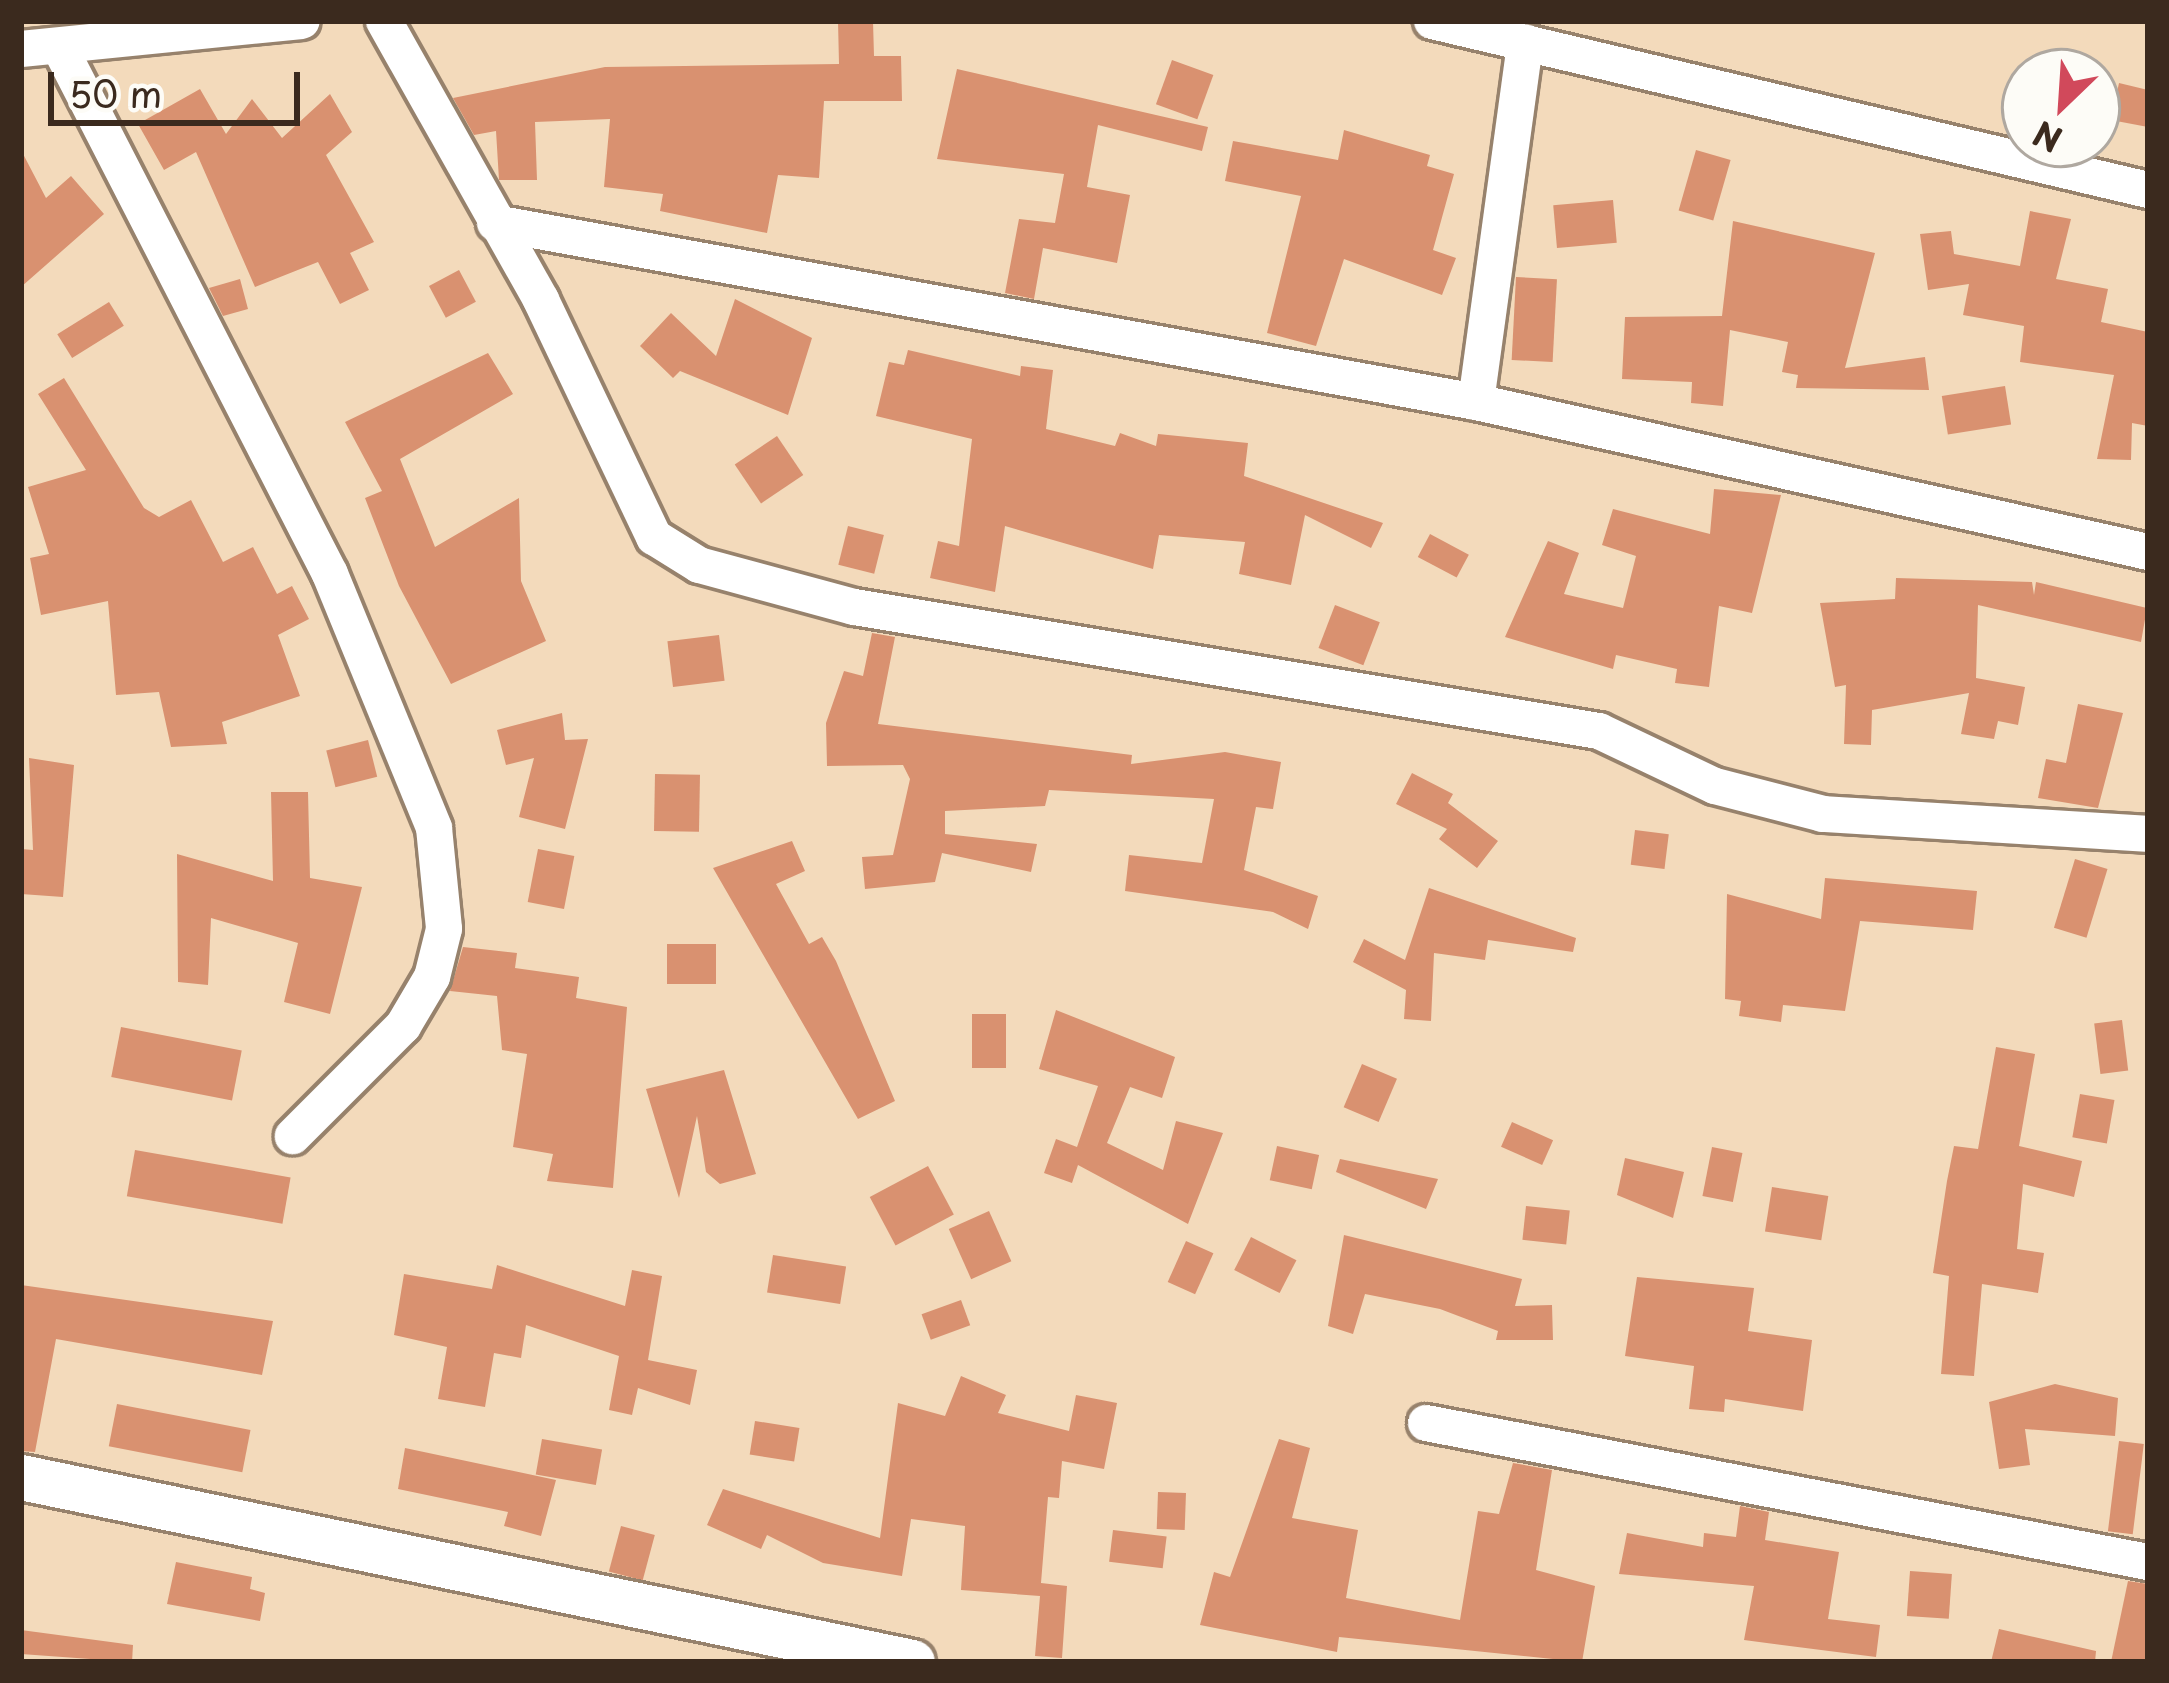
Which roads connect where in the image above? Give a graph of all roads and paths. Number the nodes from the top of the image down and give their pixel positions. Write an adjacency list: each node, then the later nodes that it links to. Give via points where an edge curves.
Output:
1 (302, 21): 5 (street)
2 (384, 21): 8 (street)
3 (1432, 21): 4 (street)
4 (1525, 43): 7 (street); 9 (street)
5 (59, 46): 6 (street); 12 (street, via 330,574 434,828 444,929 432,977 404,1026)
6 (21, 49)
7 (2148, 190)
8 (495, 223): 9 (street); 11 (street, via 654,538 699,565 854,607 1599,731 1715,786 1823,814)
9 (1476, 402): 10 (street)
10 (2148, 552)
11 (2148, 834)
12 (293, 1136)
13 (1426, 1423): 15 (street)
14 (21, 1477): 16 (street)
15 (2148, 1562)
16 (912, 1662)

